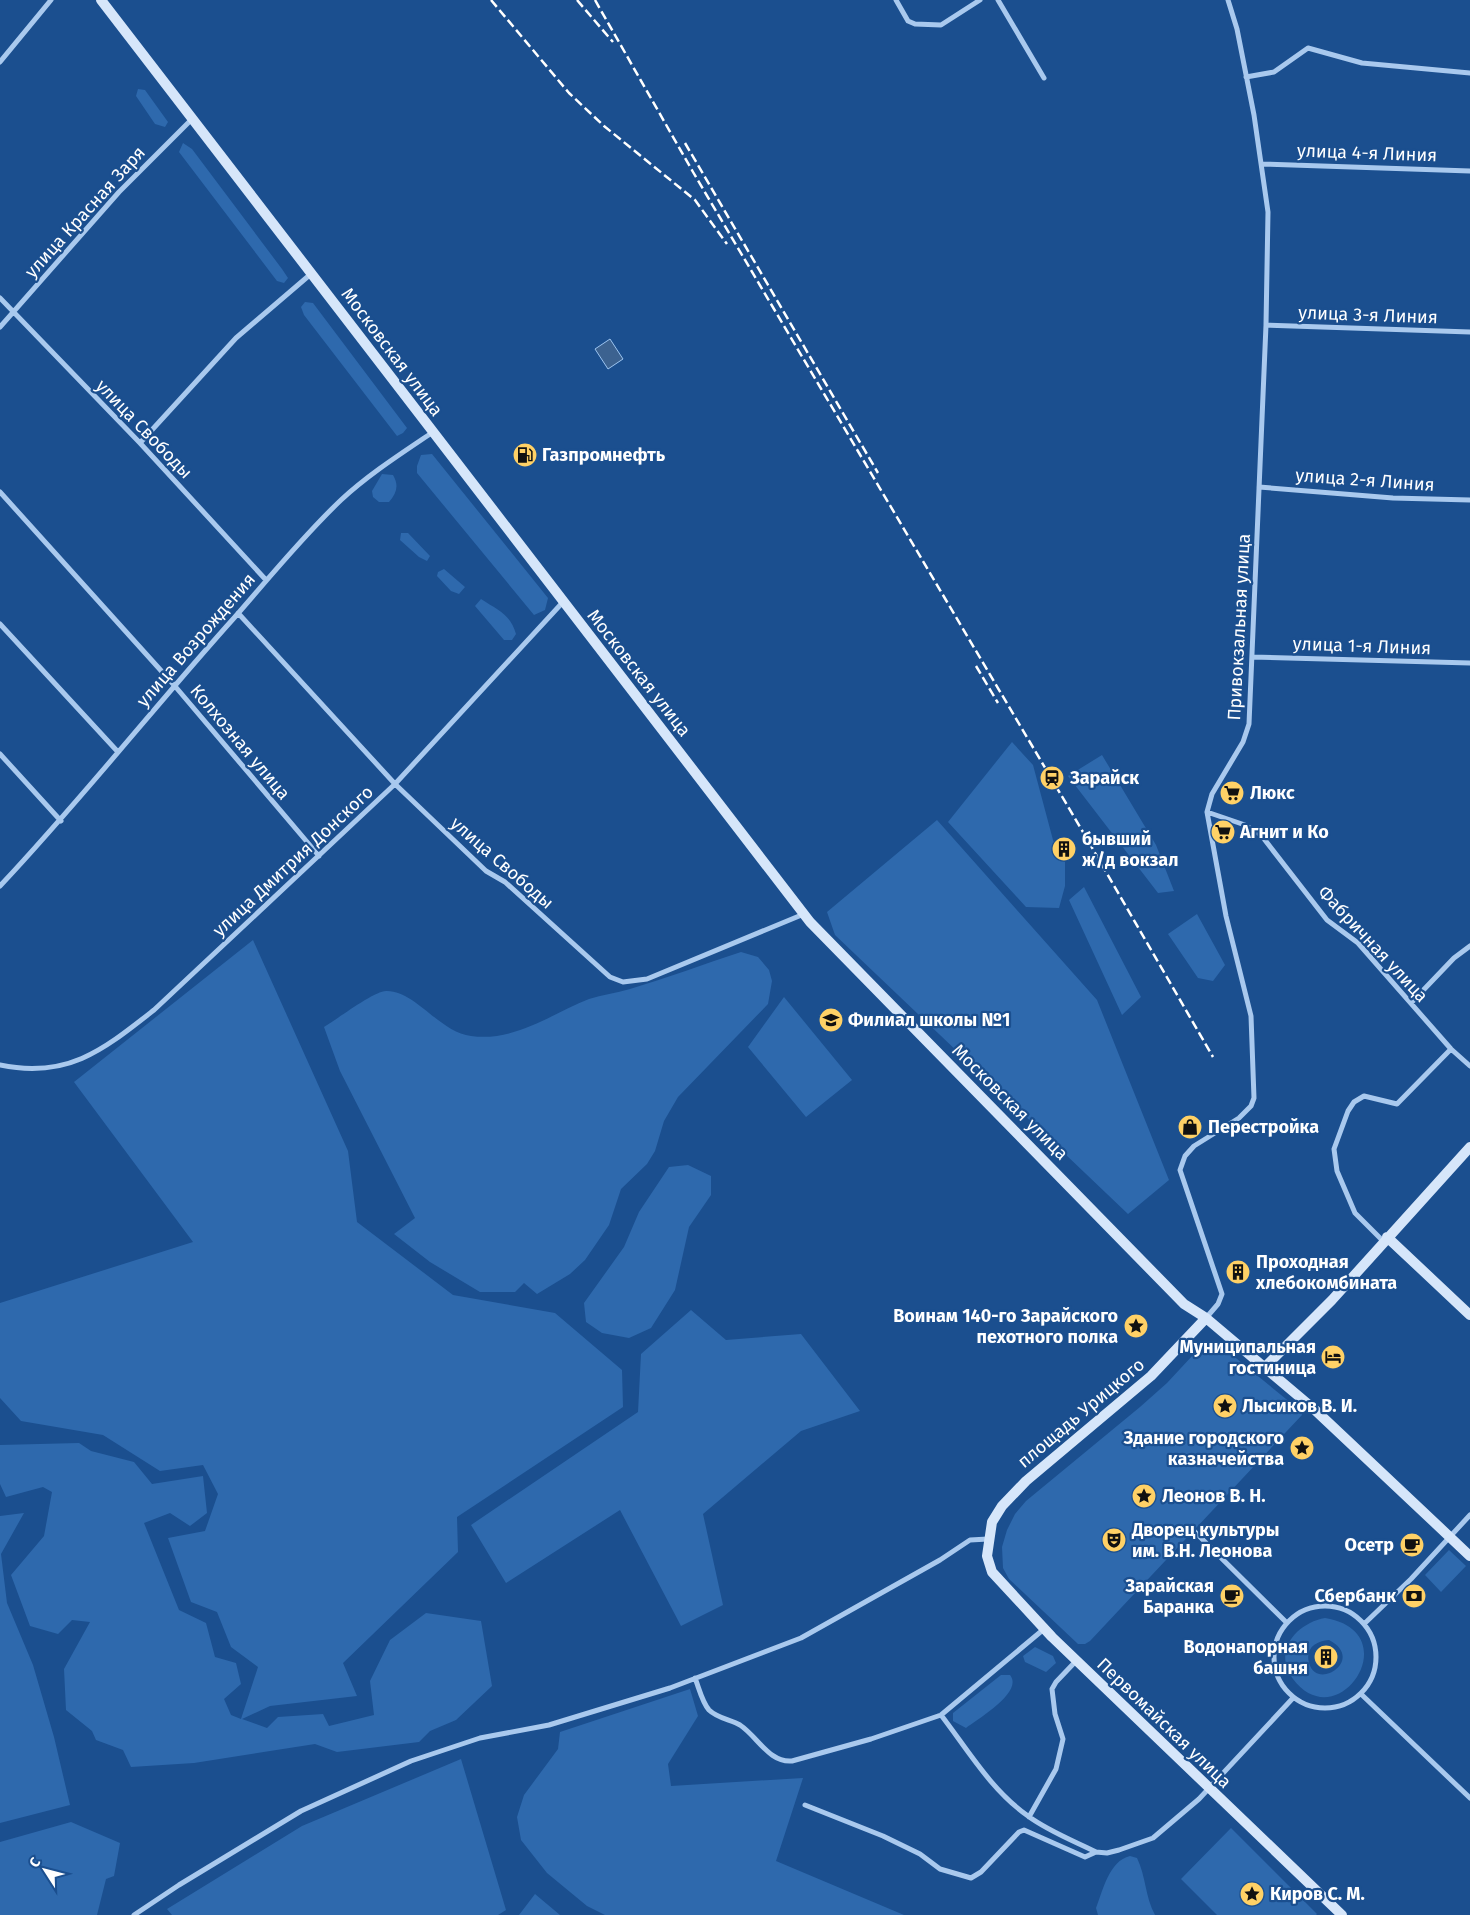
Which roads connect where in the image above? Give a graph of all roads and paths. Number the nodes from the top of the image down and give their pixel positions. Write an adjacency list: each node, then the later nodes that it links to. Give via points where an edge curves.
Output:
1 (51, 0): 7 (street)
2 (101, 0): 11 (main road, Московская улица)
3 (896, 0): 4 (street, via 911,23 940,25)
4 (980, 0)
5 (998, 0): 10 (street)
6 (1228, 0): 9 (street, Привокзальная улица)
7 (0, 62)
8 (1470, 73): 9 (street, via 1362,63 1308,48 1274,72)
9 (1246, 77): 12 (street, Привокзальная улица)
10 (1044, 78)
11 (193, 118): 14 (main road, Московская улица); 16 (street, улица Красная Заря, via 119,192)
12 (1262, 164): 13 (street, улица 4-я Линия); 17 (street, Привокзальная улица, via 1268,212)
13 (1470, 171)
14 (312, 273): 20 (main road, Московская улица); 21 (street, via 236,338)
15 (0, 298): 16 (street, улица Свободы)
16 (13, 313): 18 (street, улица Красная Заря); 21 (street, улица Свободы)
17 (1266, 325): 19 (street, улица 3-я Линия); 22 (street, Привокзальная улица)
18 (0, 327)
19 (1470, 332)
20 (433, 432): 25 (street, улица Возрождения, via 342,499); 26 (main road, Московская улица)
21 (140, 444): 25 (street, улица Свободы)
22 (1259, 486): 24 (street, улица 2-я Линия, via 1393,498); 29 (street, Привокзальная улица)
23 (0, 492): 31 (street, Колхозная улица)
24 (1470, 500)
25 (266, 580): 27 (street, улица Возрождения)
26 (564, 602): 34 (street, улица Дмитрия Донского); 39 (main road, Московская улица)
27 (238, 613): 31 (street, улица Возрождения); 34 (street, улица Свободы)
28 (0, 624): 32 (street)
29 (1252, 657): 30 (street, улица 1-я Линия); 35 (street, Привокзальная улица, via 1249,724 1212,794)
30 (1470, 664)
31 (174, 686): 32 (street, улица Возрождения); 37 (street, Колхозная улица)
32 (118, 752): 36 (street, улица Возрождения)
33 (0, 754): 36 (street)
34 (395, 784): 37 (street, улица Дмитрия Донского); 39 (street, улица Свободы, via 486,871 505,882 610,977 623,982 647,979)
35 (1207, 812): 41 (street, Фабричная улица, via 1245,825 1261,835 1327,920 1358,943); 48 (street, Привокзальная улица, via 1226,916 1251,1016 1255,1079 1251,1106 1239,1118 1194,1146 1185,1156 1180,1170 1222,1294)
36 (61, 821): 38 (street, улица Возрождения)
37 (319, 856): 43 (street, улица Дмитрия Донского, via 154,1010 112,1044 93,1055 53,1069)
38 (0, 886)
39 (804, 914): 48 (main road, Московская улица, via 1184,1304)
40 (1470, 946): 41 (street)
41 (1411, 1003): 42 (street, Фабричная улица)
42 (1451, 1049): 44 (street, Фабричная улица); 46 (street, via 1397,1104 1364,1096 1354,1102 1334,1149 1337,1171 1355,1214)
43 (0, 1065)
44 (1470, 1066)
45 (1470, 1146): 46 (main road)
46 (1385, 1239): 47 (main road); 49 (main road, via 1332,1300)
47 (1470, 1315)
48 (1206, 1318): 49 (main road, Московская улица); 53 (main road, площадь Урицкого, via 1151,1376 1026,1481 1002,1506 992,1522)
49 (1265, 1366): 52 (main road, Московская улица)
50 (1470, 1515): 52 (street)
51 (1193, 1530): 55 (street)
52 (1450, 1537): 54 (main road, Московская улица); 56 (street)
53 (988, 1539): 57 (main road, Первомайская улица, via 992,1572); 59 (street, via 970,1540 801,1638)
54 (1470, 1556)
55 (1287, 1623): 56 (street, via 1305,1610 1319,1606 1347,1611); 61 (street, via 1276,1643 1274,1660 1278,1676)
56 (1364, 1624): 60 (street, via 1373,1640 1376,1665 1372,1678)
57 (1044, 1628): 58 (main road, Первомайская улица); 62 (street)
58 (1076, 1662): 63 (main road, Первомайская улица); 66 (street, via 1052,1689 1054,1714 1063,1739 1056,1769)
59 (695, 1678): 62 (street, via 711,1712 731,1720 784,1762 871,1739); 68 (street, via 549,1725 480,1738 411,1761 302,1811)
60 (1360, 1694): 61 (street, via 1342,1706 1327,1708 1311,1707); 64 (street)
61 (1293, 1698): 63 (street)
62 (941, 1715): 66 (street, via 988,1778)
63 (1209, 1789): 67 (street, via 1153,1838 1107,1853); 69 (main road, Первомайская улица)
64 (1470, 1798)
65 (805, 1805): 67 (street, via 883,1836 920,1854 940,1869 971,1878 1024,1830 1085,1857)
66 (1029, 1817): 67 (street)
67 (1096, 1852)
68 (134, 1915)
69 (1342, 1915)

